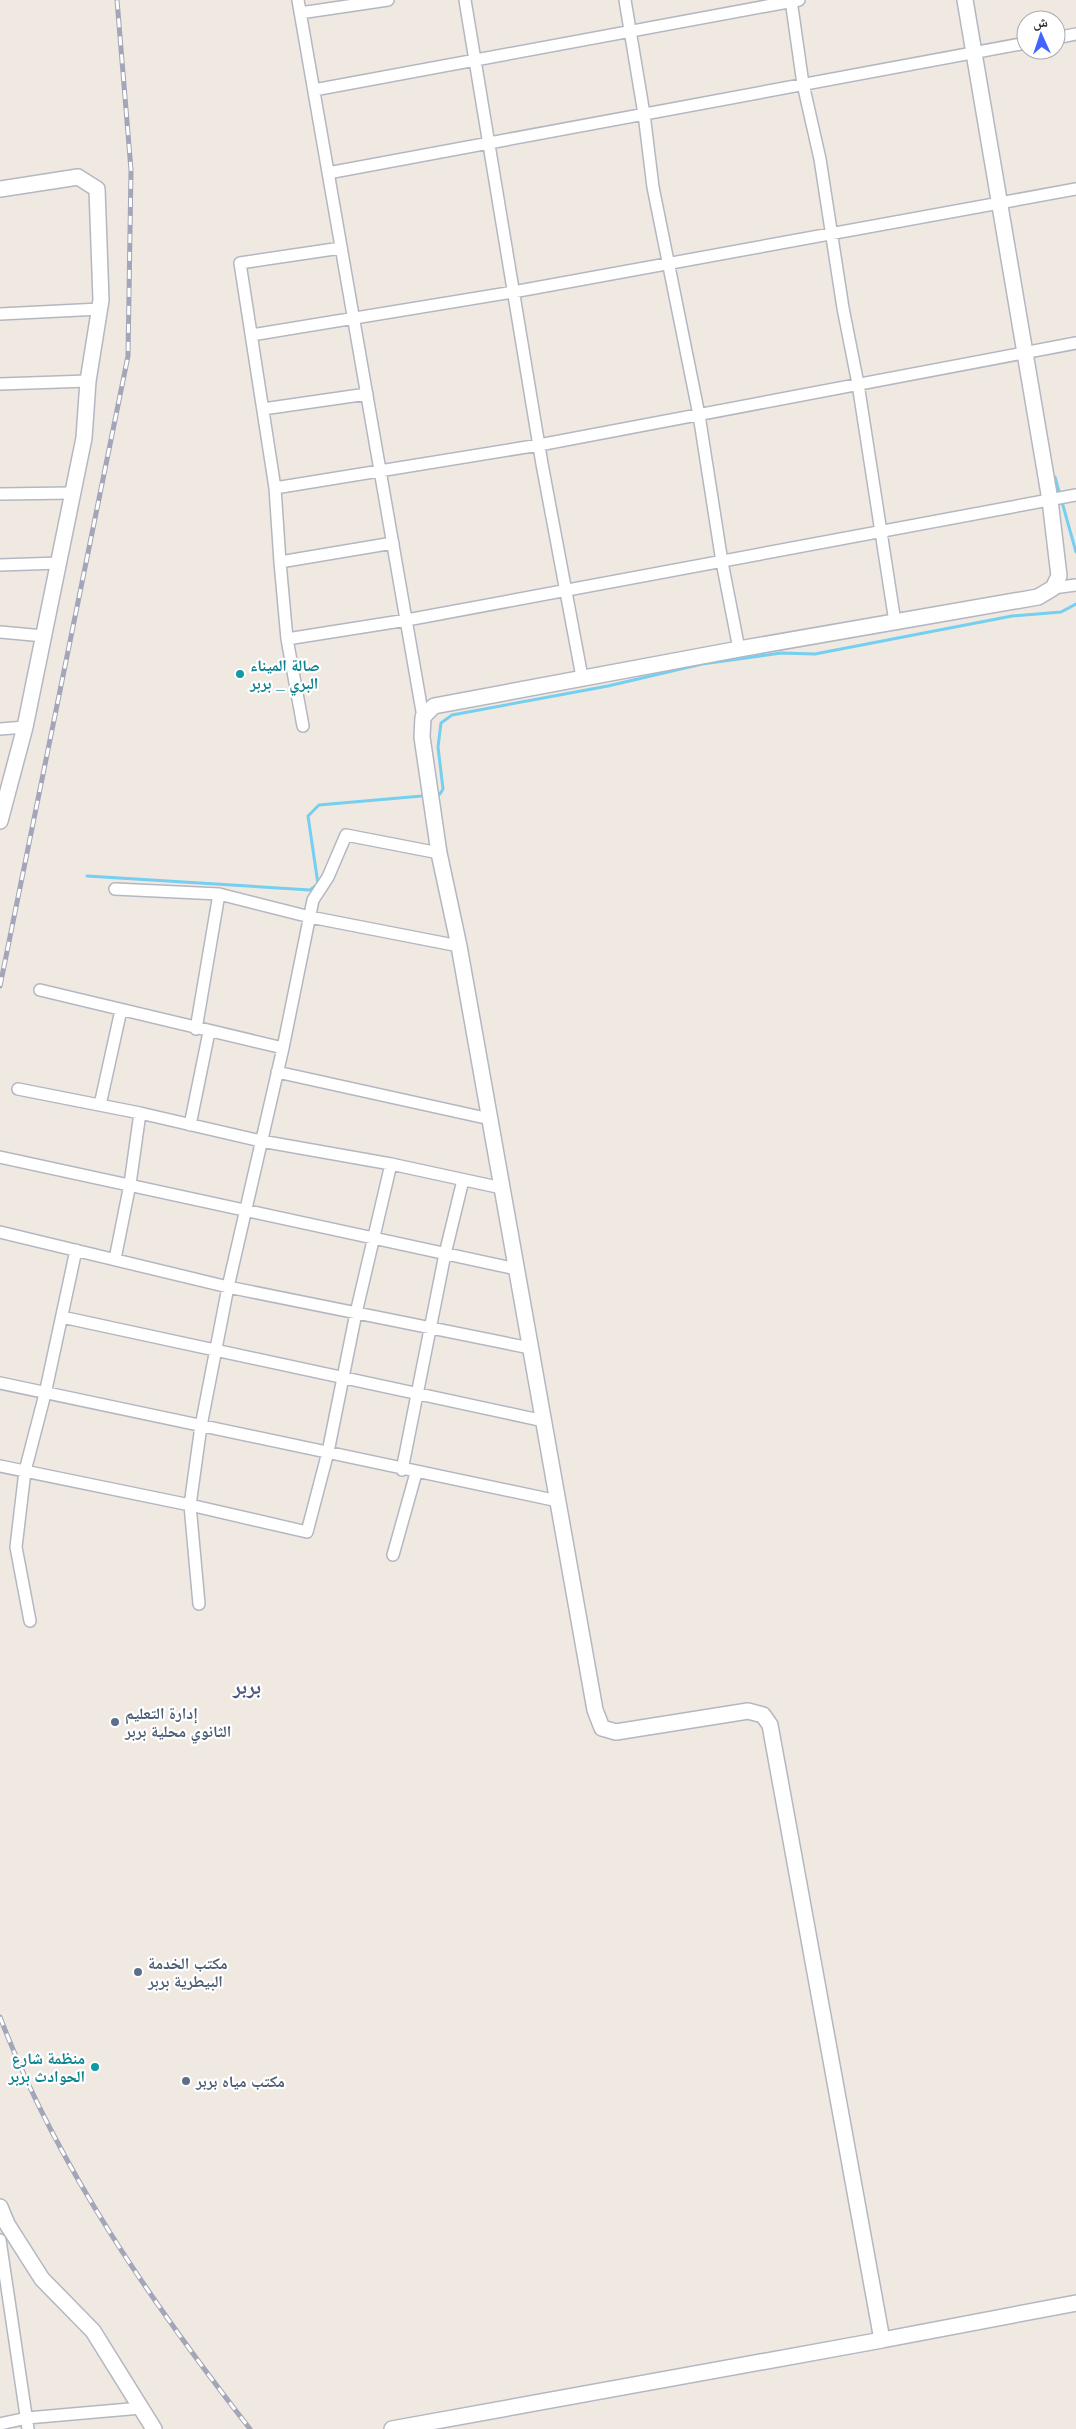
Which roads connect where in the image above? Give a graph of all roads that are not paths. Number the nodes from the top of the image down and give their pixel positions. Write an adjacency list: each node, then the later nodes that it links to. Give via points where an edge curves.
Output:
1 (298, 0): 7 (street)
2 (388, 0): 7 (street)
3 (465, 0): 11 (street)
4 (625, 0): 8 (street)
5 (965, 0): 10 (street)
6 (794, 1): 8 (street); 12 (street)
7 (300, 14): 13 (street)
8 (630, 32): 11 (street); 14 (street)
9 (1016, 45): 10 (street)
10 (974, 52): 12 (street); 19 (street)
11 (476, 62): 13 (street); 15 (street)
12 (803, 84): 14 (street); 20 (street, via 820,158)
13 (314, 90): 16 (street)
14 (644, 114): 15 (street); 22 (street, via 653,187)
15 (489, 143): 16 (street); 23 (street)
16 (328, 173): 21 (street)
17 (0, 189): 24 (street, via 78,177 97,189)
18 (1076, 189): 19 (street)
19 (1000, 202): 20 (street); 29 (street)
20 (832, 234): 22 (street); 32 (street)
21 (341, 248): 26 (street); 27 (street, via 240,263)
22 (668, 264): 23 (street); 35 (street)
23 (513, 292): 26 (street); 36 (street)
24 (100, 310): 25 (street); 30 (street)
25 (0, 314)
26 (354, 320): 27 (street); 33 (street)
27 (252, 335): 34 (street)
28 (1076, 343): 29 (street)
29 (1025, 352): 32 (street); 42 (street)
30 (88, 381): 31 (street); 39 (street, via 84,438)
31 (0, 384)
32 (858, 384): 35 (street); 43 (street)
33 (367, 394): 34 (street); 37 (street)
34 (263, 409): 38 (street)
35 (699, 414): 36 (street); 46 (street)
36 (539, 446): 37 (street); 51 (street)
37 (381, 470): 38 (street); 44 (street)
38 (275, 488): 45 (street)
39 (73, 493): 40 (street); 47 (street)
40 (0, 494)
41 (1076, 495): 42 (street)
42 (1050, 500): 43 (street); 50 (street, via 1060,576)
43 (880, 532): 46 (street); 53 (street)
44 (393, 543): 45 (street); 52 (street)
45 (280, 562): 56 (street)
46 (722, 562): 51 (street); 57 (street)
47 (59, 563): 48 (street); 55 (street)
48 (0, 565)
49 (1076, 586): 50 (street)
50 (1053, 588): 53 (street, via 1038,597)
51 (567, 590): 52 (street); 58 (street)
52 (406, 620): 56 (street); 59 (street)
53 (895, 622): 57 (street)
54 (0, 632): 55 (street)
55 (44, 636): 61 (street)
56 (287, 639): 60 (street)
57 (739, 649): 58 (street)
58 (582, 677): 59 (street, via 434,706)
59 (423, 717): 64 (street, via 422,737)
60 (303, 726)
61 (26, 727): 62 (street); 63 (street)
62 (0, 728)
63 (0, 821)
64 (439, 853): 67 (street, via 346,835 328,877 313,900); 68 (street)
65 (115, 889): 66 (street)
66 (219, 894): 67 (street); 71 (street)
67 (310, 917): 68 (street); 73 (street)
68 (459, 946): 78 (street)
69 (40, 990): 70 (street)
70 (121, 1010): 71 (street); 76 (street)
71 (196, 1029): 72 (street)
72 (210, 1032): 73 (street); 79 (street)
73 (283, 1048): 74 (street)
74 (277, 1072): 78 (street); 80 (street)
75 (18, 1088): 76 (street)
76 (100, 1105): 77 (street)
77 (140, 1113): 79 (street); 84 (street)
78 (490, 1119): 85 (street)
79 (190, 1125): 80 (street)
80 (262, 1141): 82 (street); 86 (street)
81 (0, 1157): 84 (street)
82 (391, 1164): 83 (street); 88 (street)
83 (463, 1180): 85 (street); 90 (street)
84 (130, 1184): 86 (street); 91 (street)
85 (502, 1188): 92 (street)
86 (246, 1209): 88 (street); 93 (street)
87 (0, 1232): 89 (street)
88 (374, 1238): 90 (street); 94 (street)
89 (76, 1250): 91 (street); 95 (street)
90 (445, 1254): 92 (street); 96 (street)
91 (115, 1259): 93 (street)
92 (516, 1269): 97 (street)
93 (228, 1287): 94 (street); 98 (street)
94 (356, 1314): 96 (street); 99 (street)
95 (62, 1317): 98 (street); 102 (street)
96 (432, 1328): 97 (street); 101 (street)
97 (530, 1348): 103 (street)
98 (216, 1350): 99 (street); 104 (street)
99 (343, 1378): 101 (street); 105 (street)
100 (0, 1383): 102 (street)
101 (418, 1392): 103 (street); 107 (street)
102 (45, 1394): 104 (street); 108 (street)
103 (544, 1421): 110 (street)
104 (201, 1426): 105 (street); 111 (street)
105 (328, 1452): 107 (street); 111 (street, via 306,1532)
106 (0, 1466): 108 (street)
107 (402, 1470): 109 (street)
108 (25, 1471): 111 (street); 114 (street, via 16,1547)
109 (416, 1473): 110 (street); 112 (street)
110 (558, 1501): 118 (street, via 595,1710 602,1728 616,1732 748,1711 763,1715 770,1725)
111 (190, 1505): 113 (street)
112 (393, 1555)
113 (199, 1604)
114 (30, 1622)
115 (0, 2207): 119 (street, via 7,2224 42,2279 92,2331)
116 (0, 2240): 121 (street)
117 (1076, 2303): 118 (street)
118 (882, 2340): 123 (street)
119 (141, 2408): 121 (street); 122 (street)
120 (0, 2424): 121 (street)
121 (27, 2424)
122 (154, 2429)
123 (392, 2429)

